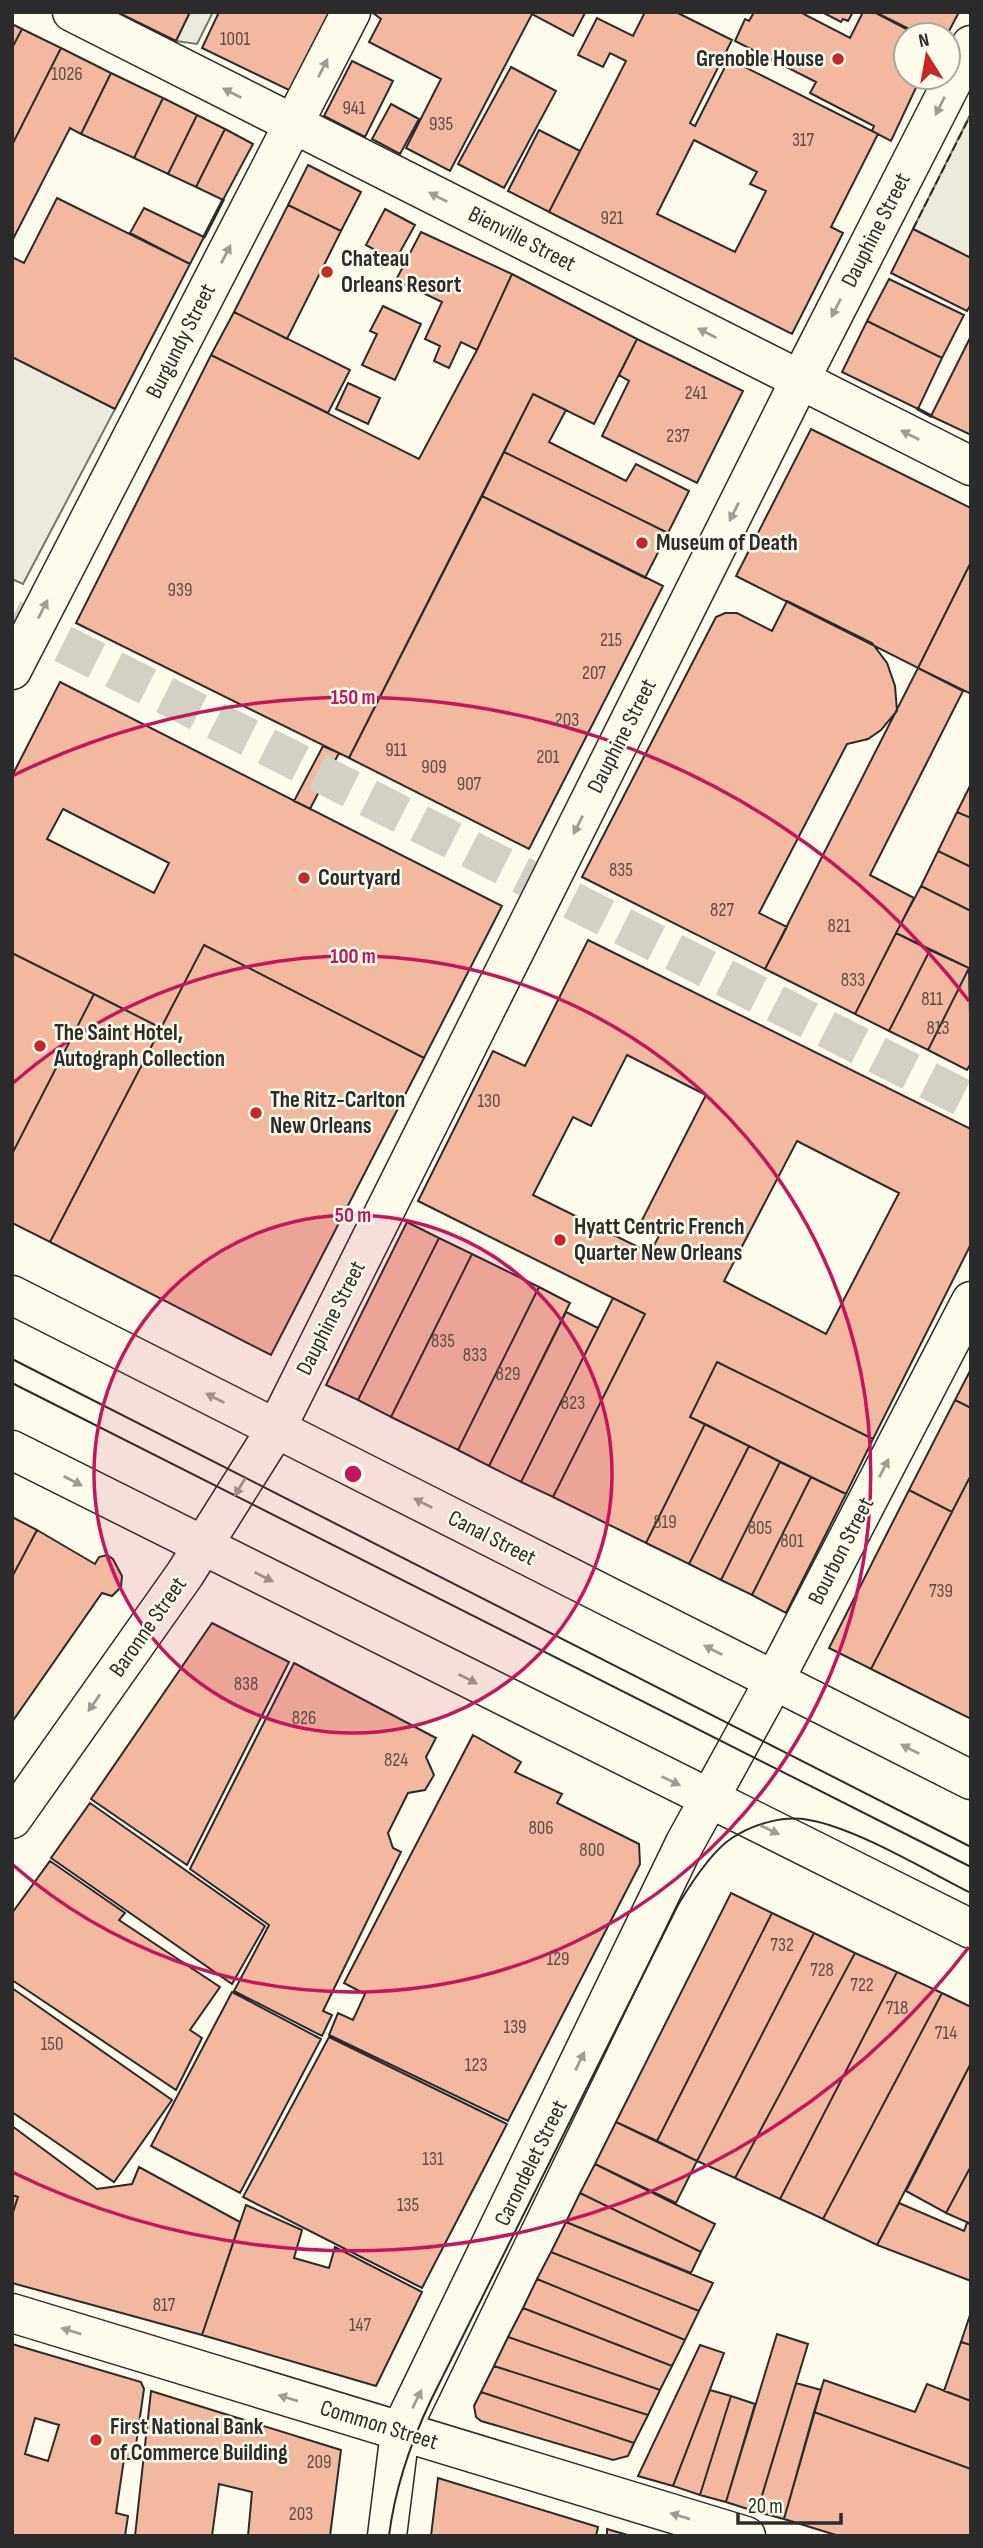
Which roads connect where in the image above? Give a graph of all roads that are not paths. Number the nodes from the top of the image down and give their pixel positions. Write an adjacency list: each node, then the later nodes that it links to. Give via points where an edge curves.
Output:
1 (72, 12): 4 (street, Bienville Street, one-way to 1)
2 (351, 12): 4 (street, Burgundy Street, one-way to 2)
3 (971, 45): 5 (street, Dauphine Street, one-way to 5)
4 (293, 124): 5 (street, Bienville Street, one-way to 4); 7 (street, Burgundy Street, one-way to 4)
5 (800, 380): 6 (street, Bienville Street, one-way to 5); 10 (street, Dauphine Street, one-way to 10)
6 (971, 466)
7 (12, 670)
8 (12, 1296): 10 (street, Canal Street, one-way to 8)
9 (971, 1301): 13 (street, Bourbon Street, one-way to 9)
10 (276, 1429): 12 (street, Baronne Street, one-way to 12); 13 (street, Canal Street, one-way to 10)
11 (12, 1450): 12 (street, one-way to 12)
12 (203, 1547): 15 (street, one-way to 15); 16 (street, Baronne Street, one-way to 16)
13 (774, 1681): 14 (street, Canal Street, one-way to 13); 15 (street, Bourbon Street)
14 (971, 1780)
15 (708, 1800): 17 (street, one-way to 17); 19 (street, Carondelet Street, one-way to 15)
16 (12, 1819)
17 (971, 1929)
18 (12, 2314): 19 (street, Common Street, one-way to 18)
19 (400, 2432): 20 (street, Carondelet Street); 21 (street, Common Street, one-way to 19)
20 (387, 2536)
21 (746, 2536)

